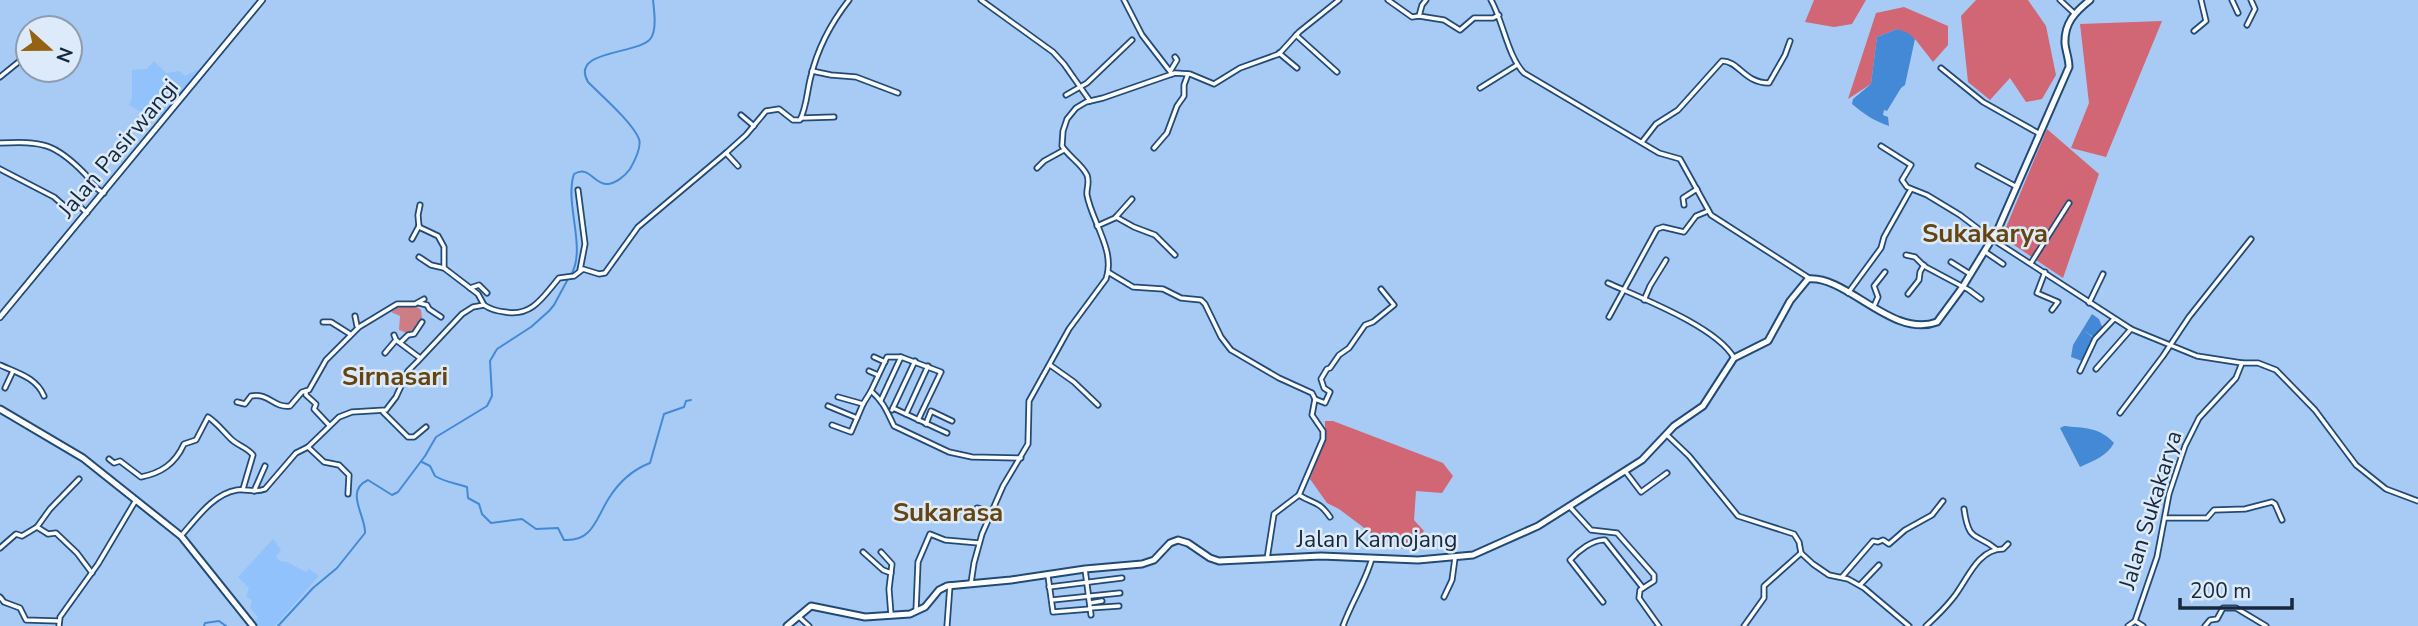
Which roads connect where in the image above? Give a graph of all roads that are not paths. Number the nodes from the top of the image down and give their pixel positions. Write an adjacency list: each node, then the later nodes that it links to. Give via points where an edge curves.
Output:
1 (262, 0): 58 (street, Jalan Pasirwangi)
2 (849, 0): 29 (street, via 831,25)
3 (981, 0): 34 (street, via 1053,52)
4 (1124, 0): 30 (street, via 1142,35)
5 (1339, 0): 20 (street)
6 (1388, 0): 16 (street, via 1414,18)
7 (1426, 0): 16 (street)
8 (1491, 0): 17 (street)
9 (2060, 0): 14 (street)
10 (2090, 0): 14 (main road)
11 (2201, 0): 19 (street, via 2207,21)
12 (2232, 0): 15 (street)
13 (2251, 0): 18 (street, via 2255,9)
14 (2075, 13): 43 (main road, via 2066,30 2069,67)
15 (2238, 13)
16 (1419, 16): 17 (street, via 1444,20 1460,30 1474,18)
17 (1499, 16): 25 (street)
18 (2247, 25)
19 (2194, 31)
20 (1296, 35): 23 (street); 31 (street)
21 (1132, 40): 34 (street)
22 (1790, 41): 44 (street, via 1769,83 1751,80 1721,61)
23 (1279, 53): 27 (street); 32 (street, via 1240,68 1213,85)
24 (1175, 57): 30 (street)
25 (1517, 65): 35 (street); 44 (street)
26 (14, 66): 33 (street)
27 (1297, 68)
28 (1941, 68): 43 (street, via 1983,102)
29 (812, 71): 36 (street, via 856,77); 41 (street)
30 (1171, 72): 32 (street); 38 (street)
31 (1337, 72)
32 (1188, 74): 47 (street, via 1184,96 1167,133)
33 (0, 77)
34 (1081, 88): 37 (street); 38 (street)
35 (1480, 88)
36 (898, 93)
37 (1066, 94)
38 (1090, 101): 48 (street, via 1067,119 1061,142)
39 (741, 115): 42 (street)
40 (834, 117): 41 (street)
41 (802, 118): 42 (street, via 793,120 772,108)
42 (754, 126): 49 (street)
43 (2040, 134): 54 (main road)
44 (1642, 142): 55 (street, via 1680,159)
45 (0, 143): 58 (street, via 39,143 59,150)
46 (1881, 146): 56 (street, via 1911,165 1902,181)
47 (1154, 148)
48 (1064, 150): 52 (street); 67 (street, via 1087,175 1087,194)
49 (726, 153): 50 (street); 81 (street, via 638,227 605,273)
50 (738, 166)
51 (1978, 166): 54 (street)
52 (1037, 167)
53 (0, 169): 64 (street, via 54,197 70,212 78,205)
54 (2017, 187): 69 (main road)
55 (1697, 189): 62 (street, via 1683,198); 63 (street)
56 (1911, 189): 69 (street, via 1960,215); 94 (street, via 1881,248)
57 (578, 190): 81 (street, via 585,244)
58 (104, 193): 64 (street, Jalan Pasirwangi)
59 (1132, 199): 65 (street)
60 (2069, 204): 77 (street)
61 (420, 205): 66 (street)
62 (1684, 205)
63 (1708, 211): 87 (street); 92 (street, via 1696,216 1684,232 1657,229)
64 (87, 213): 103 (street, Jalan Pasirwangi)
65 (1117, 216): 67 (street); 72 (street, via 1153,235)
66 (419, 226): 68 (street); 80 (street, via 438,236 444,247)
67 (1097, 226): 82 (street)
68 (412, 239)
69 (1992, 239): 71 (main road); 77 (street)
70 (2251, 239): 115 (street)
71 (1984, 251): 78 (street); 85 (main road)
72 (1175, 255)
73 (1906, 255): 79 (street)
74 (419, 257): 80 (street)
75 (1666, 260): 97 (street)
76 (1951, 262): 85 (street)
77 (2031, 263): 84 (street)
78 (2004, 264)
79 (1924, 265): 89 (street); 95 (street)
80 (444, 268): 90 (street)
81 (580, 272): 100 (street, via 559,278 524,313 495,311)
82 (1108, 272): 125 (street); 137 (street, via 1133,287 1163,289 1181,298 1201,300 1231,350 1312,393)
83 (1885, 272): 101 (street, via 1874,286 1878,296)
84 (2045, 272): 99 (street); 102 (street, via 2037,294 2058,302)
85 (1970, 274): 89 (main road)
86 (2103, 274): 99 (street)
87 (1809, 278): 94 (main road); 120 (main road, Jalan Kamojang, via 1768,341)
88 (1608, 282): 92 (street)
89 (1963, 286): 96 (street); 101 (main road, via 1937,323 1909,324)
90 (470, 288): 93 (street, via 479,285); 100 (street)
91 (1381, 289): 137 (street, via 1394,305 1365,324 1349,348 1326,369 1321,379 1330,394 1325,403)
92 (1624, 290): 97 (street); 106 (street)
93 (487, 293)
94 (1848, 293): 101 (main road)
95 (1909, 295)
96 (1981, 299)
97 (1644, 300): 120 (street, via 1710,335)
98 (422, 301): 105 (street); 110 (street, via 397,303); 112 (street, via 397,304)
99 (2089, 303): 107 (street)
100 (484, 305): 119 (street, via 462,314)
101 (1873, 307)
102 (2052, 310)
103 (1, 314)
104 (355, 316): 110 (street)
105 (441, 317)
106 (1609, 317)
107 (2114, 319): 111 (street); 130 (street, via 2095,339)
108 (323, 322): 112 (street)
109 (422, 322): 114 (street, via 414,334)
110 (357, 326): 112 (street)
111 (2131, 329): 115 (street); 127 (street)
112 (350, 334): 133 (street)
113 (394, 334): 114 (street)
114 (398, 341): 116 (street); 119 (street)
115 (2170, 346): 123 (street, via 2197,356); 147 (street)
116 (385, 353)
117 (901, 356): 121 (street); 122 (street, via 887,357); 138 (street)
118 (874, 357): 122 (street)
119 (420, 358): 145 (street)
120 (1734, 359): 157 (main road, Jalan Kamojang, via 1706,403)
121 (915, 360): 126 (street); 143 (street)
122 (885, 362): 131 (street)
123 (2242, 363): 171 (street, via 2276,370 2315,410 2356,465 2377,483); 177 (street, Jalan Sukakarya, via 2236,378 2192,431)
124 (0, 365): 128 (street)
125 (1050, 365): 141 (street); 159 (street, via 1028,404 1028,443)
126 (928, 366): 148 (street); 150 (street, via 941,372)
127 (2096, 369)
128 (13, 371): 132 (street); 135 (street, via 36,384)
129 (869, 371): 131 (street)
130 (2080, 371)
131 (878, 375): 134 (street)
132 (5, 388)
133 (306, 391): 139 (street, via 289,406 261,395 251,396 245,404); 153 (street, via 316,404 314,410)
134 (871, 391): 138 (street); 140 (street)
135 (44, 396)
136 (838, 397): 140 (street)
137 (1315, 399): 168 (street, via 1312,415 1323,435)
138 (881, 400): 146 (street)
139 (237, 402)
140 (863, 404): 149 (street)
141 (1098, 405)
142 (828, 406): 149 (street)
143 (893, 408): 146 (street); 148 (street)
144 (0, 409): 169 (main road, via 83,458)
145 (383, 412): 153 (street, via 352,412); 155 (street, via 408,437)
146 (890, 413): 159 (street, via 894,426 949,452)
147 (2120, 413)
148 (906, 414): 150 (street)
149 (857, 418): 154 (street, via 851,432)
150 (918, 420): 152 (street)
151 (952, 421): 152 (street, via 931,411)
152 (926, 424): 156 (street)
153 (329, 425): 158 (street)
154 (832, 425)
155 (426, 427)
156 (947, 433)
157 (1667, 435): 162 (main road, Jalan Kamojang); 187 (street, via 1736,514 1794,534)
158 (308, 447): 166 (street, via 296,453 265,489); 167 (street, via 349,475)
159 (1021, 458): 175 (street)
160 (109, 459): 165 (street, via 119,460 141,477 161,472 184,444 196,440 208,417 253,455)
161 (265, 466): 166 (street)
162 (1625, 471): 163 (street, via 1641,492); 172 (main road, Jalan Kamojang)
163 (1667, 472)
164 (79, 479): 179 (street)
165 (243, 489): 166 (street); 180 (street, via 220,495)
166 (254, 491)
167 (348, 494)
168 (1300, 495): 176 (street, via 1320,504); 190 (street, via 1274,514)
169 (136, 498): 180 (main road); 193 (street)
170 (1942, 501): 196 (street, via 1932,515 1889,544 1872,541)
171 (2418, 501)
172 (1570, 507): 189 (main road, Jalan Kamojang, via 1505,542); 203 (street, via 1591,530 1616,533 1655,577)
173 (977, 508): 175 (street)
174 (1964, 509): 184 (street, via 1972,534)
175 (993, 512): 181 (street)
176 (1330, 517)
177 (2165, 517): 178 (street, via 2207,518 2214,510 2272,502); 218 (street, Jalan Sukakarya)
178 (2282, 520)
179 (37, 527): 183 (street, via 22,536 16,534); 193 (street, via 56,533)
180 (181, 536): 221 (main road)
181 (979, 543): 199 (street); 213 (street, via 928,536 918,562)
182 (2008, 544): 184 (street, via 2003,550)
183 (0, 548)
184 (1996, 549): 229 (street, via 1974,565 1953,598)
185 (863, 552): 194 (street)
186 (881, 552): 194 (street, via 891,562)
187 (1801, 553): 196 (street, via 1829,575); 227 (street, via 1764,586 1764,598)
188 (1372, 558): 189 (main road, Jalan Kamojang); 190 (main road, Jalan Kamojang); 225 (street)
189 (1455, 558): 206 (street)
190 (1268, 559): 192 (main road, Jalan Kamojang, via 1216,560 1178,540 1149,562)
191 (1879, 565): 201 (street)
192 (1085, 569): 195 (main road, Jalan Kamojang); 198 (street)
193 (92, 573): 219 (street)
194 (891, 573): 214 (street)
195 (1048, 574): 199 (main road, Jalan Kamojang); 202 (street)
196 (1842, 577): 201 (street)
197 (1122, 578): 198 (street)
198 (1086, 582): 202 (street); 205 (street)
199 (971, 583): 200 (main road, Jalan Kamojang)
200 (950, 585): 213 (main road); 224 (street)
201 (1860, 585): 228 (street)
202 (1049, 587): 208 (street)
203 (1643, 588): 210 (street, via 1605,540 1592,542 1570,560); 226 (street, via 1639,598)
204 (1120, 593): 205 (street)
205 (1089, 596): 208 (street); 212 (street)
206 (1444, 597)
207 (1, 599): 217 (street, via 19,607)
208 (1052, 600): 212 (street, via 1054,613)
209 (1102, 601): 212 (street)
210 (1603, 602)
211 (1119, 606): 212 (street)
212 (1090, 607): 215 (street)
213 (916, 612): 214 (main road)
214 (891, 615): 216 (main road, via 865,617 811,606)
215 (1091, 615)
216 (798, 616): 222 (main road); 223 (street)
217 (26, 620): 219 (street); 220 (street)
218 (2135, 621): 230 (street); 231 (street, Jalan Sukakarya)
219 (58, 624)
220 (26, 626)
221 (253, 626)
222 (787, 626)
223 (809, 626)
224 (947, 626)
225 (1343, 626)
226 (1659, 626)
227 (1744, 626)
228 (1909, 626)
229 (1926, 626)
230 (2128, 626)
231 (2143, 626)
232 (2205, 626): 233 (street, via 2217,619 2223,608 2231,607)
233 (2266, 626)

